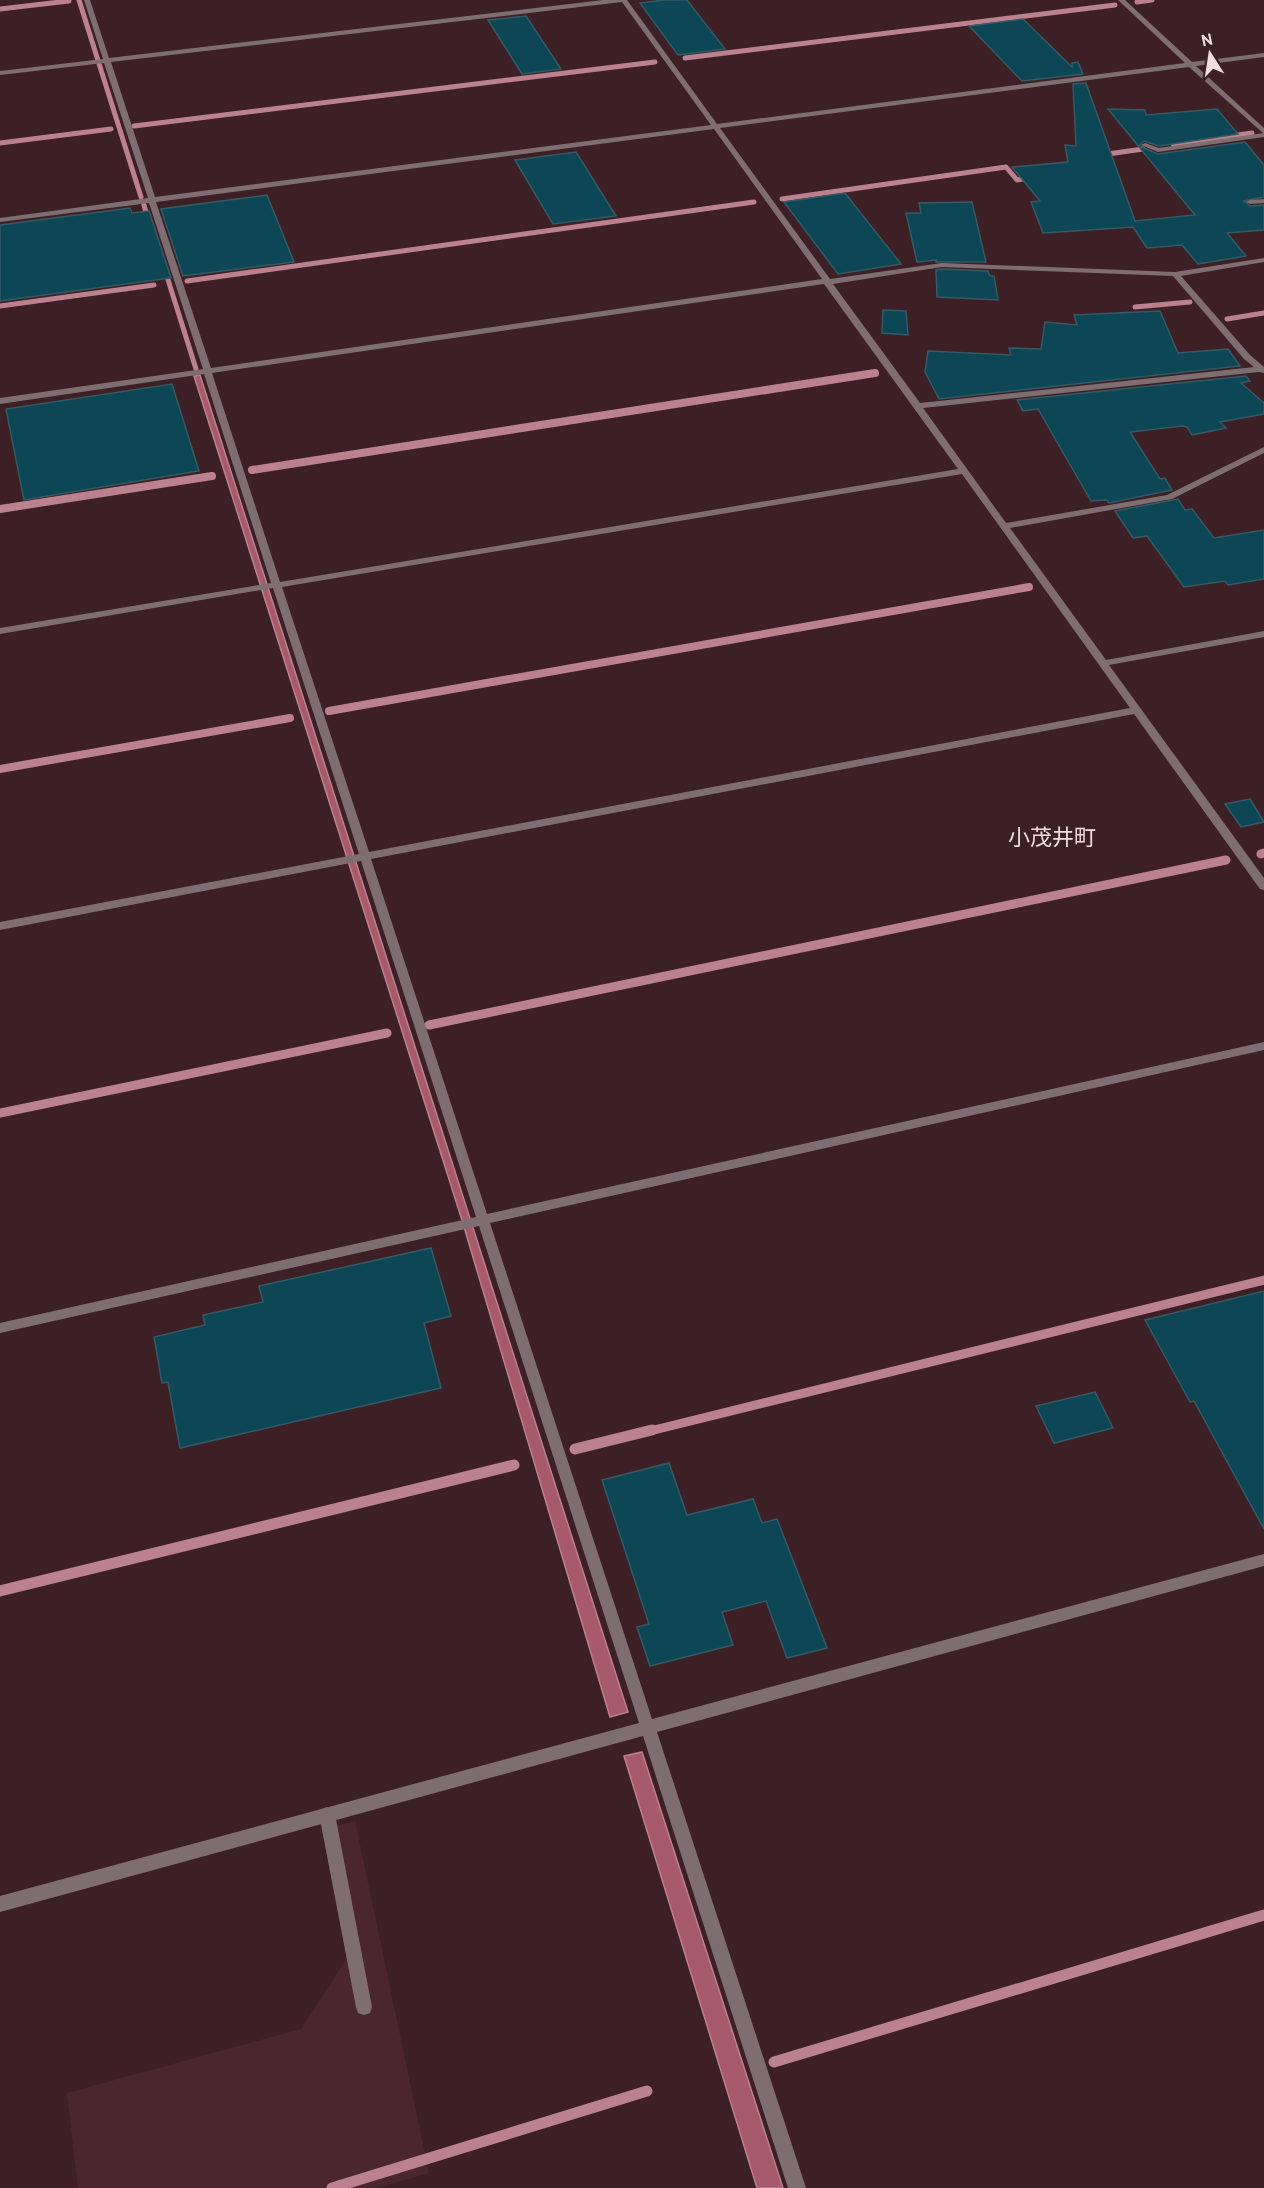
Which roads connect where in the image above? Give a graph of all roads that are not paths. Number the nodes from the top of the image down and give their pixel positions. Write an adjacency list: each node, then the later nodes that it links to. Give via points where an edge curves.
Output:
1 (87, 0): 5 (street)
2 (622, 0): 5 (street); 8 (street)
3 (1121, 0): 6 (street)
4 (1264, 55): 6 (street)
5 (105, 60): 7 (street); 11 (street)
6 (1191, 64): 8 (street); 9 (street)
7 (0, 73)
8 (715, 126): 11 (street); 17 (street)
9 (1264, 134): 10 (street, via 1158,150)
10 (1145, 146)
11 (152, 200): 14 (street); 19 (street)
12 (1264, 201): 13 (street)
13 (1250, 202)
14 (0, 220)
15 (1264, 260): 16 (street)
16 (1175, 274): 17 (street, via 942,265); 18 (street)
17 (826, 282): 19 (street); 21 (street)
18 (1262, 370): 21 (street)
19 (208, 371): 20 (street); 25 (street)
20 (0, 401)
21 (916, 406): 23 (street)
22 (1264, 450): 24 (street, via 1169,497)
23 (963, 471): 24 (street); 25 (street)
24 (1003, 526): 28 (street)
25 (274, 585): 26 (street); 30 (street)
26 (0, 631)
27 (1264, 634): 28 (street)
28 (1102, 663): 29 (street)
29 (1137, 710): 30 (street); 31 (street)
30 (356, 860): 32 (street); 34 (street)
31 (1264, 886)
32 (0, 927)
33 (1264, 1046): 34 (street)
34 (479, 1222): 35 (street); 37 (street)
35 (0, 1328)
36 (1264, 1560): 37 (street)
37 (648, 1728): 38 (street); 41 (street)
38 (327, 1814): 39 (street); 40 (street)
39 (0, 1904)
40 (364, 2007)
41 (797, 2188)

